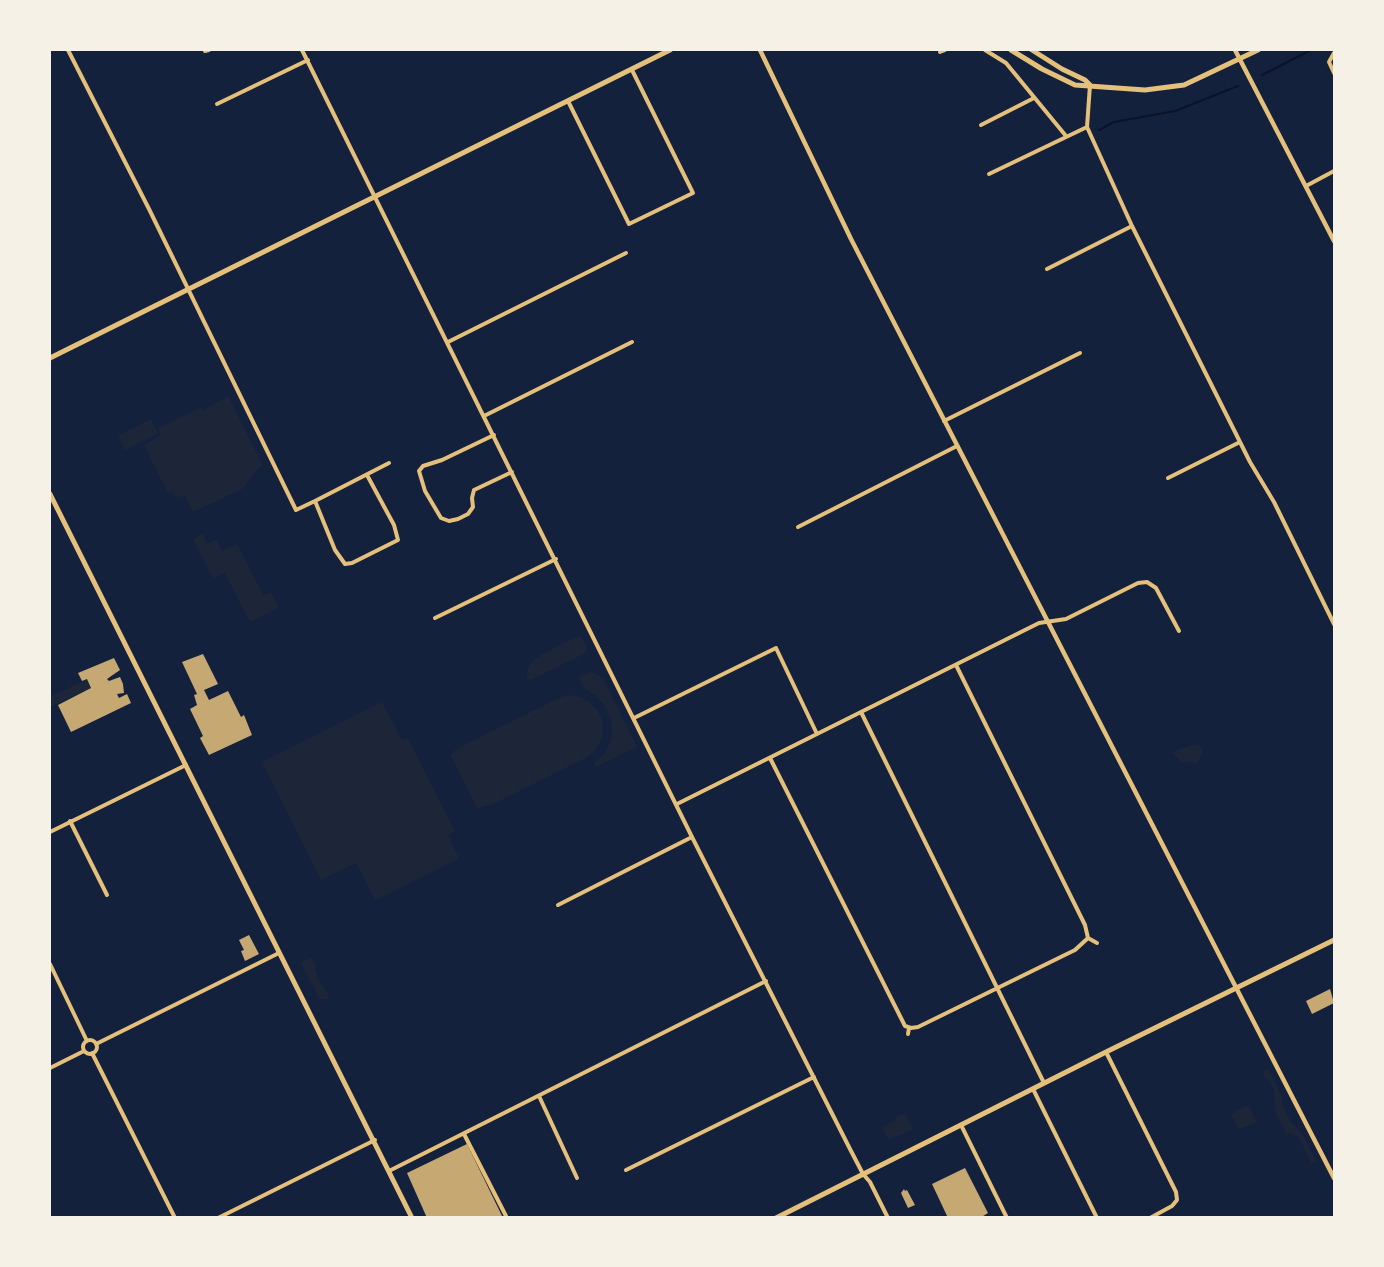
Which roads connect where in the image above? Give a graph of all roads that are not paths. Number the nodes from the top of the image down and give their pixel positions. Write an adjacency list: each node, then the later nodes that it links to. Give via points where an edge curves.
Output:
1 (68, 50): 30 (street)
2 (302, 50): 12 (street)
3 (670, 50): 13 (main road)
4 (760, 50): 36 (street)
5 (985, 50): 16 (street, via 1006,63)
6 (1011, 50): 15 (main road, via 1075,85)
7 (1032, 50): 15 (main road)
8 (1235, 50): 11 (street)
9 (1258, 50): 11 (main road)
10 (1335, 53): 14 (street, via 1329,62)
11 (1240, 58): 15 (main road, via 1184,85 1145,90); 24 (street)
12 (308, 60): 18 (street); 25 (street)
13 (631, 69): 17 (main road); 17 (street, via 693,193 630,224)
14 (1335, 74)
15 (1090, 85): 20 (street)
16 (1034, 98): 19 (street); 21 (street)
17 (567, 100): 25 (main road)
18 (217, 104)
19 (981, 125)
20 (1087, 126): 21 (street); 26 (street)
21 (1066, 136): 23 (street)
22 (1335, 171): 24 (street)
23 (989, 174)
24 (1306, 186): 27 (street)
25 (375, 196): 30 (main road); 31 (street)
26 (1132, 226): 29 (street); 38 (street)
27 (1335, 241)
28 (626, 253): 31 (street)
29 (1047, 269)
30 (188, 290): 34 (main road); 45 (street, via 296,510)
31 (448, 342): 35 (street)
32 (632, 342): 35 (street)
33 (1080, 353): 36 (street)
34 (50, 358)
35 (484, 417): 37 (street)
36 (944, 420): 39 (street)
37 (494, 435): 41 (street); 41 (street, via 423,466 419,471 425,491 441,518 449,521 468,514 473,507 474,490)
38 (1240, 442): 43 (street); 50 (street)
39 (957, 446): 46 (street); 49 (street)
40 (389, 463): 42 (street)
41 (512, 472): 47 (street)
42 (367, 475): 45 (street); 45 (street, via 398,540 352,563 345,564 335,550)
43 (1168, 478)
44 (50, 494): 57 (main road)
45 (315, 501)
46 (798, 527)
47 (556, 559): 48 (street); 54 (street)
48 (435, 618)
49 (1049, 622): 51 (street, via 1066,619 1143,582 1160,593); 52 (street); 71 (street)
50 (1335, 624)
51 (1179, 631)
52 (956, 665): 53 (street); 64 (street)
53 (861, 712): 55 (street); 70 (street)
54 (634, 718): 55 (street, via 776,648); 58 (street)
55 (818, 734): 56 (street)
56 (770, 758): 58 (street); 72 (street, via 900,1018)
57 (186, 765): 59 (street); 67 (main road)
58 (677, 804): 61 (street)
59 (70, 821): 60 (street); 62 (street)
60 (50, 831)
61 (692, 837): 63 (street); 69 (street)
62 (107, 896)
63 (558, 905)
64 (1088, 938): 66 (street); 70 (street, via 1076,950)
65 (1335, 940): 71 (main road)
66 (1097, 943)
67 (279, 954): 75 (street); 86 (main road)
68 (50, 963): 74 (street)
69 (766, 981): 80 (street); 83 (street)
70 (998, 988): 72 (street); 81 (street)
71 (1237, 988): 77 (main road); 91 (street)
72 (909, 1028): 73 (street)
73 (908, 1034)
74 (87, 1041): 75 (street); 76 (street)
75 (96, 1044): 78 (street)
76 (84, 1051): 78 (street); 79 (street)
77 (1106, 1052): 81 (main road); 100 (street, via 1176,1192 1177,1200 1172,1206)
78 (92, 1053): 93 (street)
79 (50, 1068)
80 (814, 1077): 87 (street); 89 (street)
81 (1044, 1083): 82 (main road)
82 (1033, 1089): 84 (main road); 99 (street)
83 (539, 1096): 85 (street); 90 (street)
84 (961, 1124): 89 (main road); 98 (street)
85 (464, 1134): 88 (street); 92 (street)
86 (375, 1140): 88 (main road); 94 (street)
87 (626, 1170)
88 (389, 1171): 95 (main road)
89 (863, 1174): 96 (main road); 97 (street)
90 (577, 1178)
91 (1335, 1178)
92 (506, 1216)
93 (175, 1218)
94 (218, 1218)
95 (412, 1218)
96 (776, 1218)
97 (888, 1218)
98 (1007, 1218)
99 (1097, 1218)
100 (1150, 1218)

